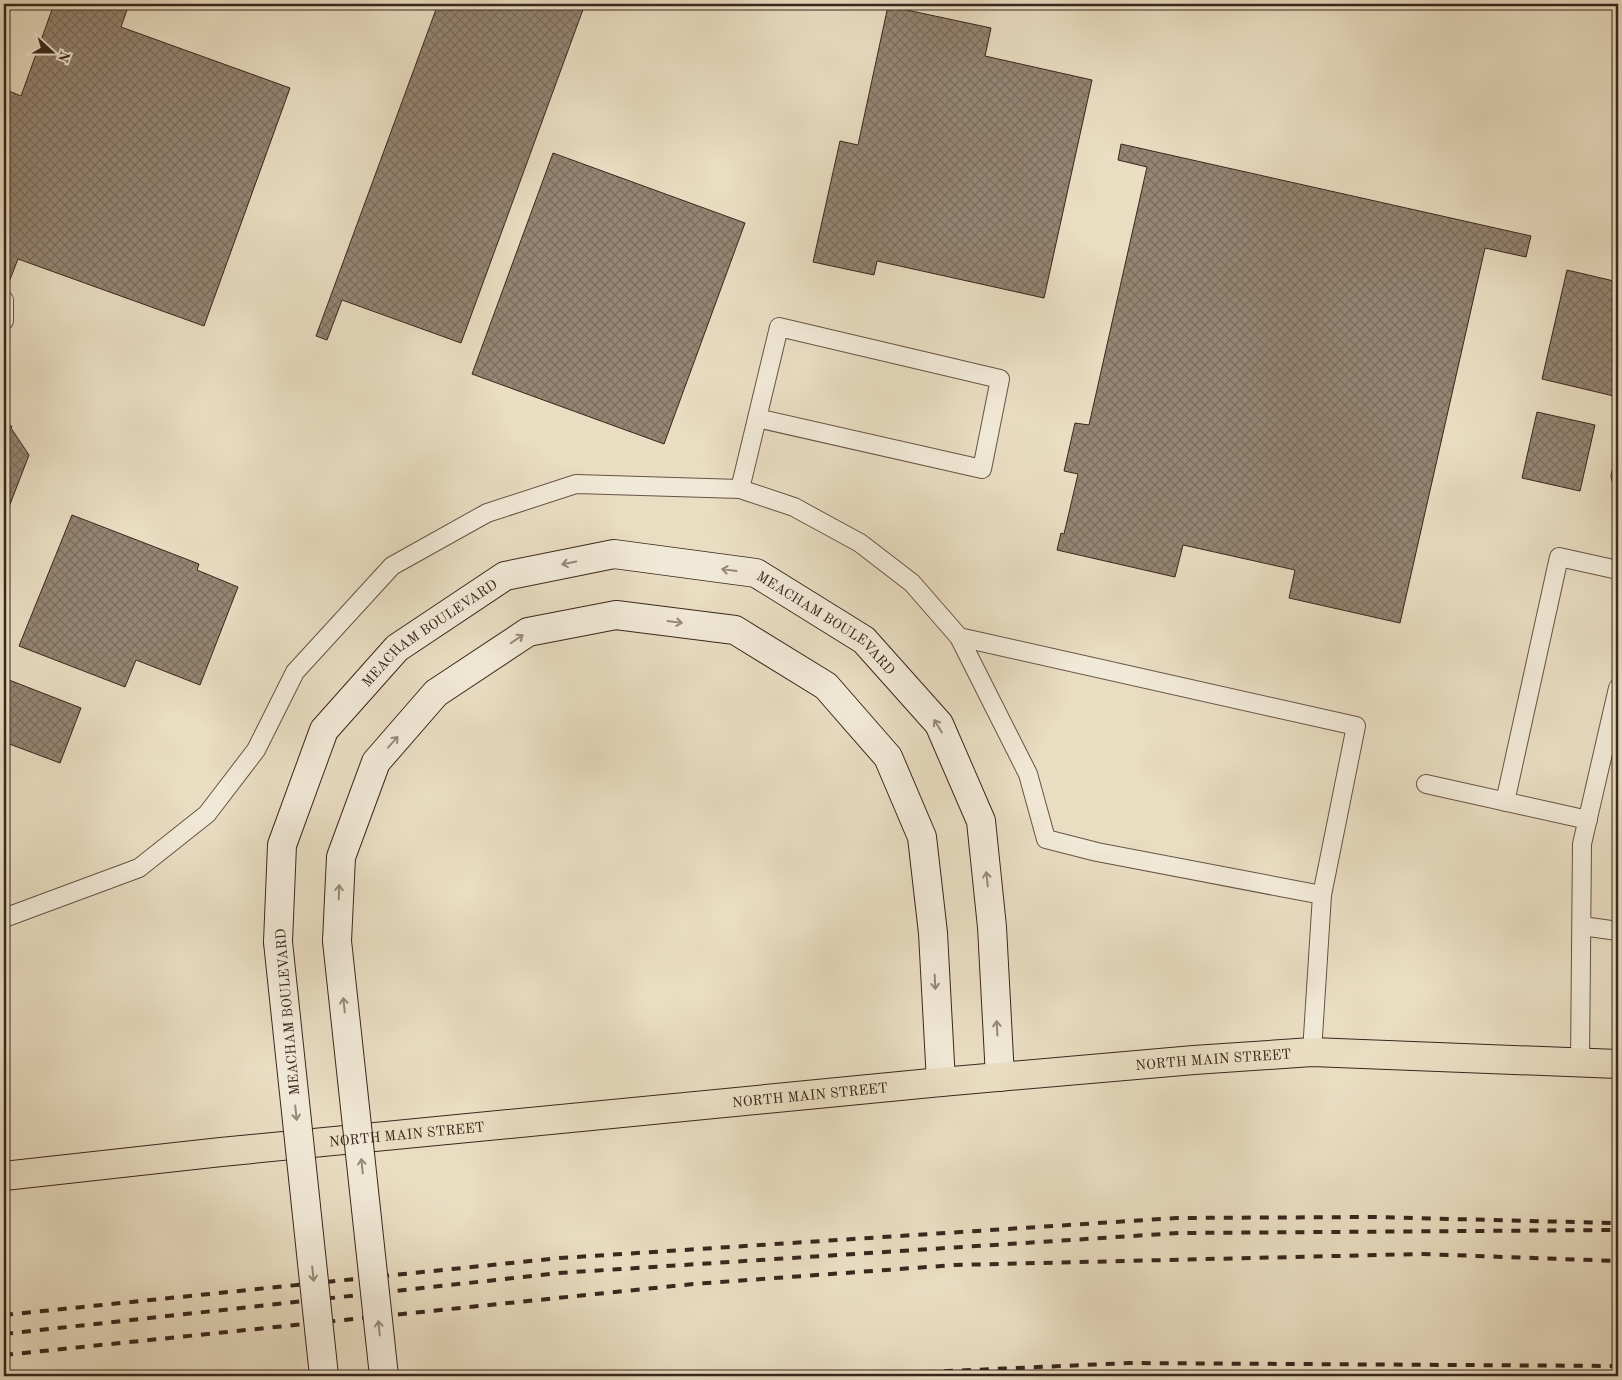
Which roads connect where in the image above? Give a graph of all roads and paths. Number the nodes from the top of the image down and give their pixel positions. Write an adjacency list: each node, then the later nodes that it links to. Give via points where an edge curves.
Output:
1 (4, 300): 2 (lane)
2 (4, 321)
3 (757, 418): 3 (lane, via 982,469 1000,379 779,327); 4 (lane)
4 (740, 489): 6 (lane, via 794,507 860,543 912,583); 12 (lane, via 576,484 487,513 392,566 295,672 256,750 207,814 139,868)
5 (1618, 570): 9 (lane, via 1559,557)
6 (959, 637): 11 (lane, via 1028,774 1046,839 1097,852); 11 (lane, via 1356,726)
7 (1618, 688): 10 (lane)
8 (1426, 784): 9 (lane)
9 (1505, 802): 10 (lane)
10 (1588, 820): 13 (lane, via 1582,844)
11 (1322, 895): 15 (lane)
12 (4, 918)
13 (1582, 926): 14 (lane); 16 (lane)
14 (1618, 931)
15 (1312, 1052): 16 (main road, NORTH MAIN STREET); 18 (main road, NORTH MAIN STREET)
16 (1580, 1062): 17 (main road, NORTH MAIN STREET)
17 (1618, 1064)
18 (1000, 1077): 19 (main road, NORTH MAIN STREET); 21 (main road, MEACHAM BOULEVARD, one-way to 21, bridge, via 992,927 981,821 939,724 864,640 756,573 614,554 505,576 397,648 324,730 282,845 278,942)
19 (941, 1082): 20 (main road, NORTH MAIN STREET); 22 (main road, one-way to 19, bridge, via 337,940 341,856 376,762 436,693 528,632 616,614 735,630 826,686 888,757 922,837 933,933)
20 (4, 1176)
21 (324, 1376)
22 (384, 1376)

